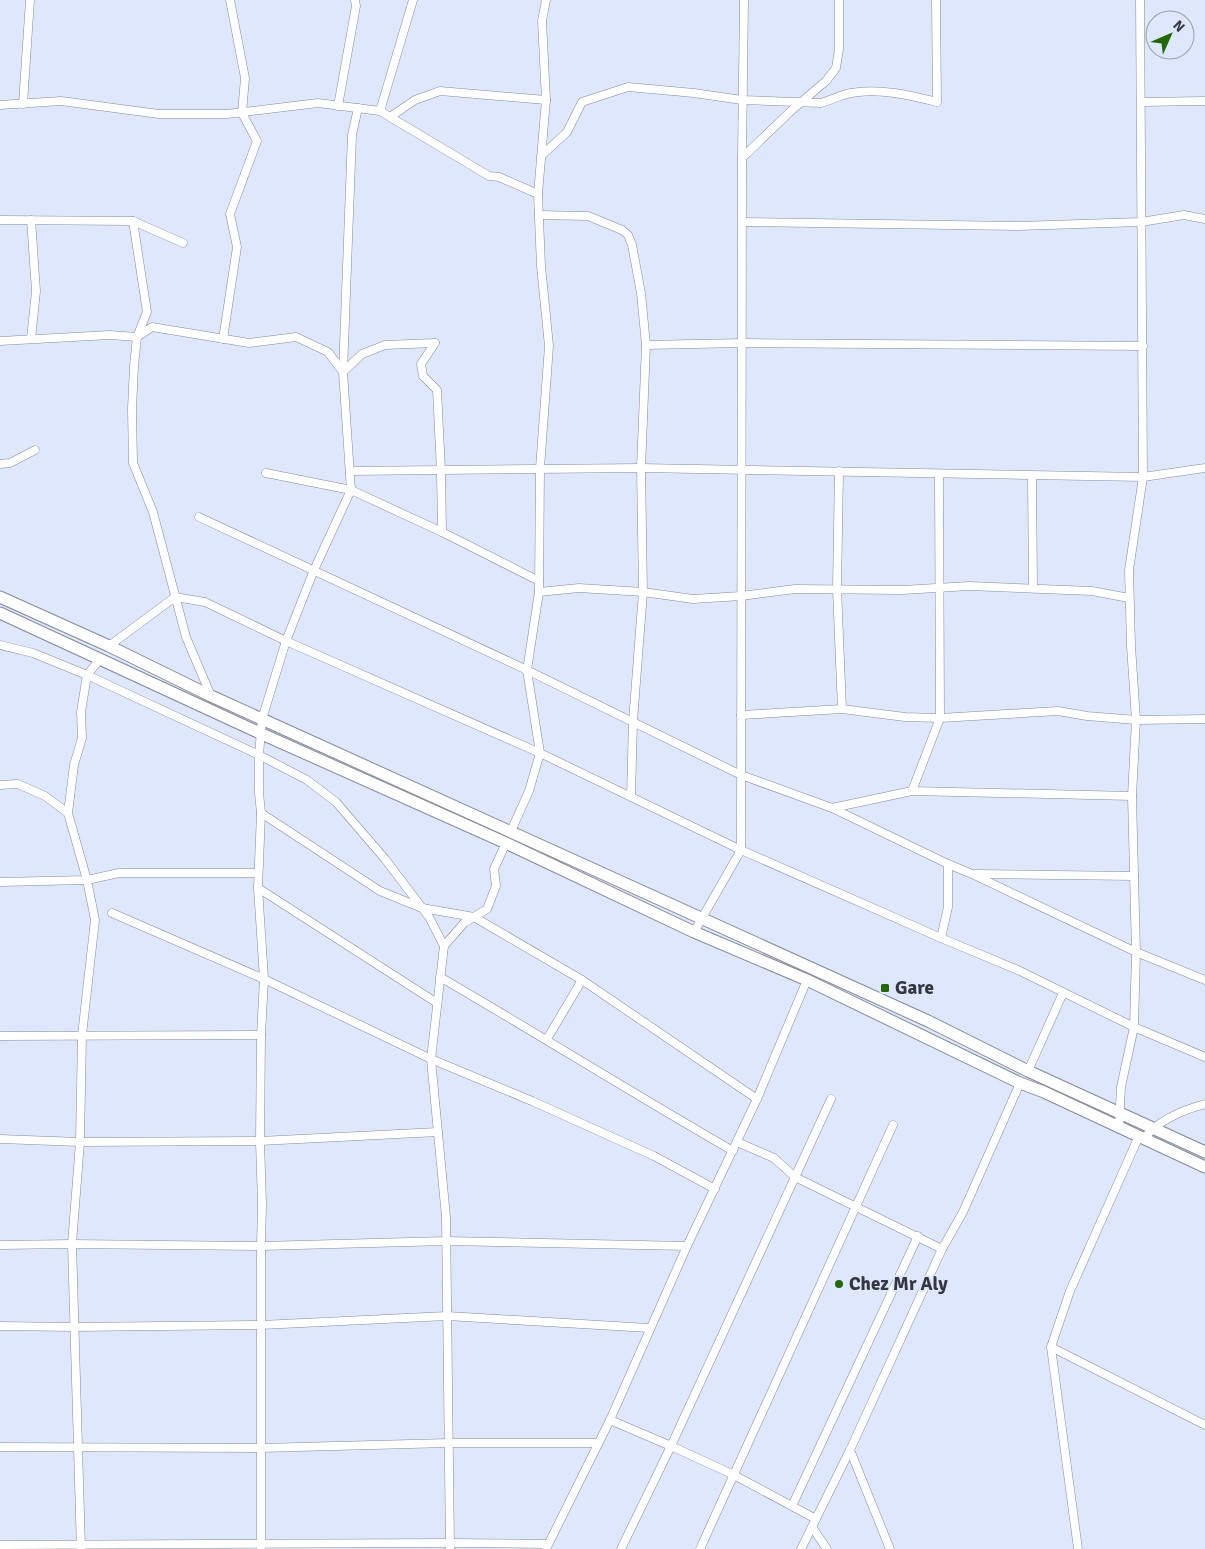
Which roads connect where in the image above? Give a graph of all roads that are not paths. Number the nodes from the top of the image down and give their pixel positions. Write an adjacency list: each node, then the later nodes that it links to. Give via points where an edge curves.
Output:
1 (30, 0): 15 (street)
2 (230, 0): 20 (street, via 245,78)
3 (355, 0): 17 (street)
4 (412, 0): 19 (street)
5 (546, 0): 10 (street, via 542,20)
6 (744, 0): 11 (street)
7 (839, 0): 13 (street, via 836,68)
8 (936, 0): 13 (street, via 937,102 881,92 852,93 821,103)
9 (1140, 0): 14 (street)
10 (546, 100): 21 (street, via 440,90 414,100); 22 (street)
11 (742, 100): 13 (street); 22 (street, via 628,87 619,89 582,102 568,132); 23 (street)
12 (1205, 101): 14 (street)
13 (802, 102): 23 (street)
14 (1141, 102): 31 (street)
15 (23, 104): 16 (street); 20 (street, via 60,101 159,114)
16 (0, 105)
17 (338, 106): 18 (street); 20 (street, via 318,103)
18 (358, 108): 19 (street); 40 (street, via 352,135)
19 (380, 111): 21 (street)
20 (242, 112): 35 (street, via 257,141 230,214 238,247)
21 (390, 117): 24 (street, via 489,176)
22 (541, 156): 24 (street)
23 (742, 158): 30 (street)
24 (538, 194): 25 (street)
25 (540, 215): 38 (street, via 588,216 628,235 641,292); 43 (street, via 549,346)
26 (1205, 219): 31 (street, via 1184,215)
27 (0, 220): 28 (street)
28 (31, 220): 29 (street); 34 (street, via 36,291)
29 (133, 221): 32 (street); 33 (street, via 147,312)
30 (743, 222): 31 (street, via 1018,226); 37 (street)
31 (1141, 222): 39 (street)
32 (183, 243)
33 (137, 337): 34 (street, via 110,334); 35 (street, via 152,327); 66 (street, via 132,409 134,463 153,512)
34 (31, 339): 36 (street)
35 (223, 339): 40 (street, via 248,343 296,337 328,352)
36 (0, 341)
37 (742, 343): 38 (street); 39 (street); 46 (street)
38 (646, 345): 44 (street)
39 (1143, 346): 53 (street)
40 (343, 372): 47 (street); 48 (street, via 362,354 386,345 435,343 421,364 423,376 437,390)
41 (35, 450): 42 (street, via 10,463)
42 (0, 464)
43 (540, 468): 44 (street); 48 (street); 58 (street)
44 (641, 468): 46 (street); 63 (street)
45 (1205, 468): 53 (street)
46 (741, 469): 49 (street); 64 (street)
47 (350, 471): 48 (street); 54 (street)
48 (441, 471): 56 (street)
49 (840, 471): 51 (street); 61 (street)
50 (266, 473): 54 (street)
51 (939, 474): 52 (street); 59 (street)
52 (1032, 476): 53 (street); 60 (street)
53 (1143, 477): 67 (street, via 1128,570)
54 (351, 490): 56 (street); 57 (street)
55 (199, 517): 57 (street)
56 (442, 532): 58 (street)
57 (314, 570): 69 (street); 73 (street)
58 (539, 581): 62 (street)
59 (939, 588): 60 (street); 61 (street); 79 (street)
60 (1033, 588): 67 (street, via 1092,591)
61 (837, 590): 64 (street, via 795,589); 76 (street)
62 (539, 592): 63 (street, via 579,588); 73 (street)
63 (643, 592): 64 (street, via 693,599); 82 (street)
64 (741, 596): 77 (street)
65 (0, 597): 71 (main road)
66 (174, 597): 69 (street, via 205,602); 71 (street); 75 (street, via 186,637)
67 (1129, 598): 81 (street)
68 (0, 613): 72 (main road)
69 (286, 641): 78 (street); 84 (street)
70 (0, 645): 74 (street, via 33,653)
71 (110, 646): 75 (main road)
72 (100, 659): 74 (street); 83 (main road)
73 (527, 670): 82 (street); 84 (street)
74 (87, 675): 85 (street); 92 (street, via 81,712 82,738 74,765)
75 (211, 696): 78 (main road)
76 (842, 709): 77 (street); 79 (street)
77 (741, 715): 86 (street)
78 (262, 718): 83 (street); 94 (main road)
79 (940, 718): 81 (street, via 1058,711); 88 (street)
80 (1205, 719): 81 (street)
81 (1136, 720): 89 (street)
82 (633, 721): 86 (street); 90 (street)
83 (262, 734): 85 (street); 95 (main road)
84 (540, 753): 90 (street); 94 (street, via 529,792)
85 (259, 755): 93 (street); 104 (street, via 307,780 336,802)
86 (741, 775): 91 (street); 96 (street)
87 (0, 785): 92 (street, via 18,784 45,796)
88 (912, 791): 89 (street); 91 (street)
89 (1132, 796): 100 (street)
90 (631, 797): 96 (street)
91 (832, 808): 97 (street)
92 (68, 813): 101 (street)
93 (261, 813): 98 (street); 104 (street, via 380,891)
94 (512, 831): 107 (main road)
95 (506, 843): 106 (street, via 494,869 496,886 487,909); 108 (main road)
96 (741, 850): 107 (street); 109 (street)
97 (948, 864): 99 (street); 109 (street, via 948,908)
98 (258, 873): 101 (street, via 119,873); 103 (street)
99 (972, 874): 100 (street); 111 (street)
100 (1134, 876): 111 (street)
101 (87, 880): 102 (street); 121 (street, via 95,920)
102 (0, 882)
103 (258, 888): 114 (street); 119 (street)
104 (422, 908): 106 (street); 110 (street)
105 (112, 912): 114 (street)
106 (474, 917): 110 (street, via 464,923); 115 (street)
107 (700, 919): 108 (street); 112 (main road)
108 (694, 932): 116 (main road)
109 (941, 938): 118 (street)
110 (444, 946): 113 (street)
111 (1136, 952): 117 (street); 120 (street)
112 (812, 968): 116 (main road); 127 (main road)
113 (440, 977): 119 (street); 124 (street)
114 (264, 979): 122 (street); 126 (street)
115 (582, 980): 124 (street); 129 (street)
116 (808, 980): 128 (main road); 129 (street)
117 (1205, 980)
118 (1063, 993): 120 (street); 127 (street)
119 (437, 1003): 126 (street)
120 (1134, 1027): 125 (street); 132 (street, via 1121,1087)
121 (82, 1035): 122 (street); 123 (street); 140 (street)
122 (261, 1035): 139 (street)
123 (0, 1036)
124 (547, 1039): 142 (street)
125 (1205, 1057)
126 (431, 1059): 136 (street); 146 (street, via 654,1156)
127 (1028, 1071): 132 (main road)
128 (1020, 1083): 134 (main road); 154 (street, via 963,1212)
129 (757, 1099): 141 (street)
130 (831, 1099): 145 (street)
131 (1205, 1104): 135 (street, via 1187,1109)
132 (1120, 1113): 134 (street); 135 (main road)
133 (893, 1125): 147 (street)
134 (1119, 1127): 137 (main road)
135 (1153, 1127): 137 (street); 143 (main road)
136 (438, 1132): 139 (street); 149 (street)
137 (1142, 1137): 144 (main road); 160 (street, via 1070,1291)
138 (0, 1139): 140 (street)
139 (260, 1141): 140 (street); 152 (street)
140 (80, 1142): 150 (street)
141 (737, 1142): 142 (street); 145 (street, via 774,1158)
142 (733, 1151): 146 (street)
143 (1205, 1152)
144 (1205, 1167)
145 (795, 1177): 147 (street); 165 (street)
146 (715, 1189): 153 (street)
147 (857, 1206): 148 (street); 170 (street)
148 (918, 1236): 154 (street); 171 (street)
149 (446, 1242): 152 (street); 153 (street); 155 (street)
150 (72, 1244): 151 (street); 152 (street); 158 (street)
151 (0, 1245)
152 (261, 1246): 156 (street)
153 (687, 1246): 159 (street)
154 (942, 1248): 169 (street)
155 (447, 1316): 156 (street); 159 (street); 163 (street)
156 (261, 1325): 158 (street); 168 (street)
157 (0, 1326): 158 (street)
158 (74, 1327): 167 (street)
159 (649, 1328): 161 (street)
160 (1051, 1347): 162 (street); 184 (street)
161 (610, 1420): 164 (street); 165 (street)
162 (1205, 1425)
163 (448, 1443): 164 (street); 168 (street); 177 (street)
164 (598, 1444): 178 (street)
165 (671, 1446): 170 (street); 179 (street)
166 (0, 1447): 167 (street)
167 (79, 1447): 168 (street); 175 (street)
168 (261, 1448): 176 (street)
169 (850, 1450): 172 (street); 183 (street)
170 (732, 1474): 171 (street); 180 (street)
171 (792, 1506): 172 (street)
172 (816, 1519): 173 (street)
173 (812, 1527): 181 (street); 182 (street)
174 (0, 1544): 175 (street)
175 (81, 1546): 176 (street)
176 (261, 1546): 177 (street)
177 (450, 1546): 178 (street)
178 (547, 1547)
179 (621, 1549)
180 (700, 1549)
181 (801, 1549)
182 (827, 1549)
183 (890, 1549)
184 (1078, 1549)

